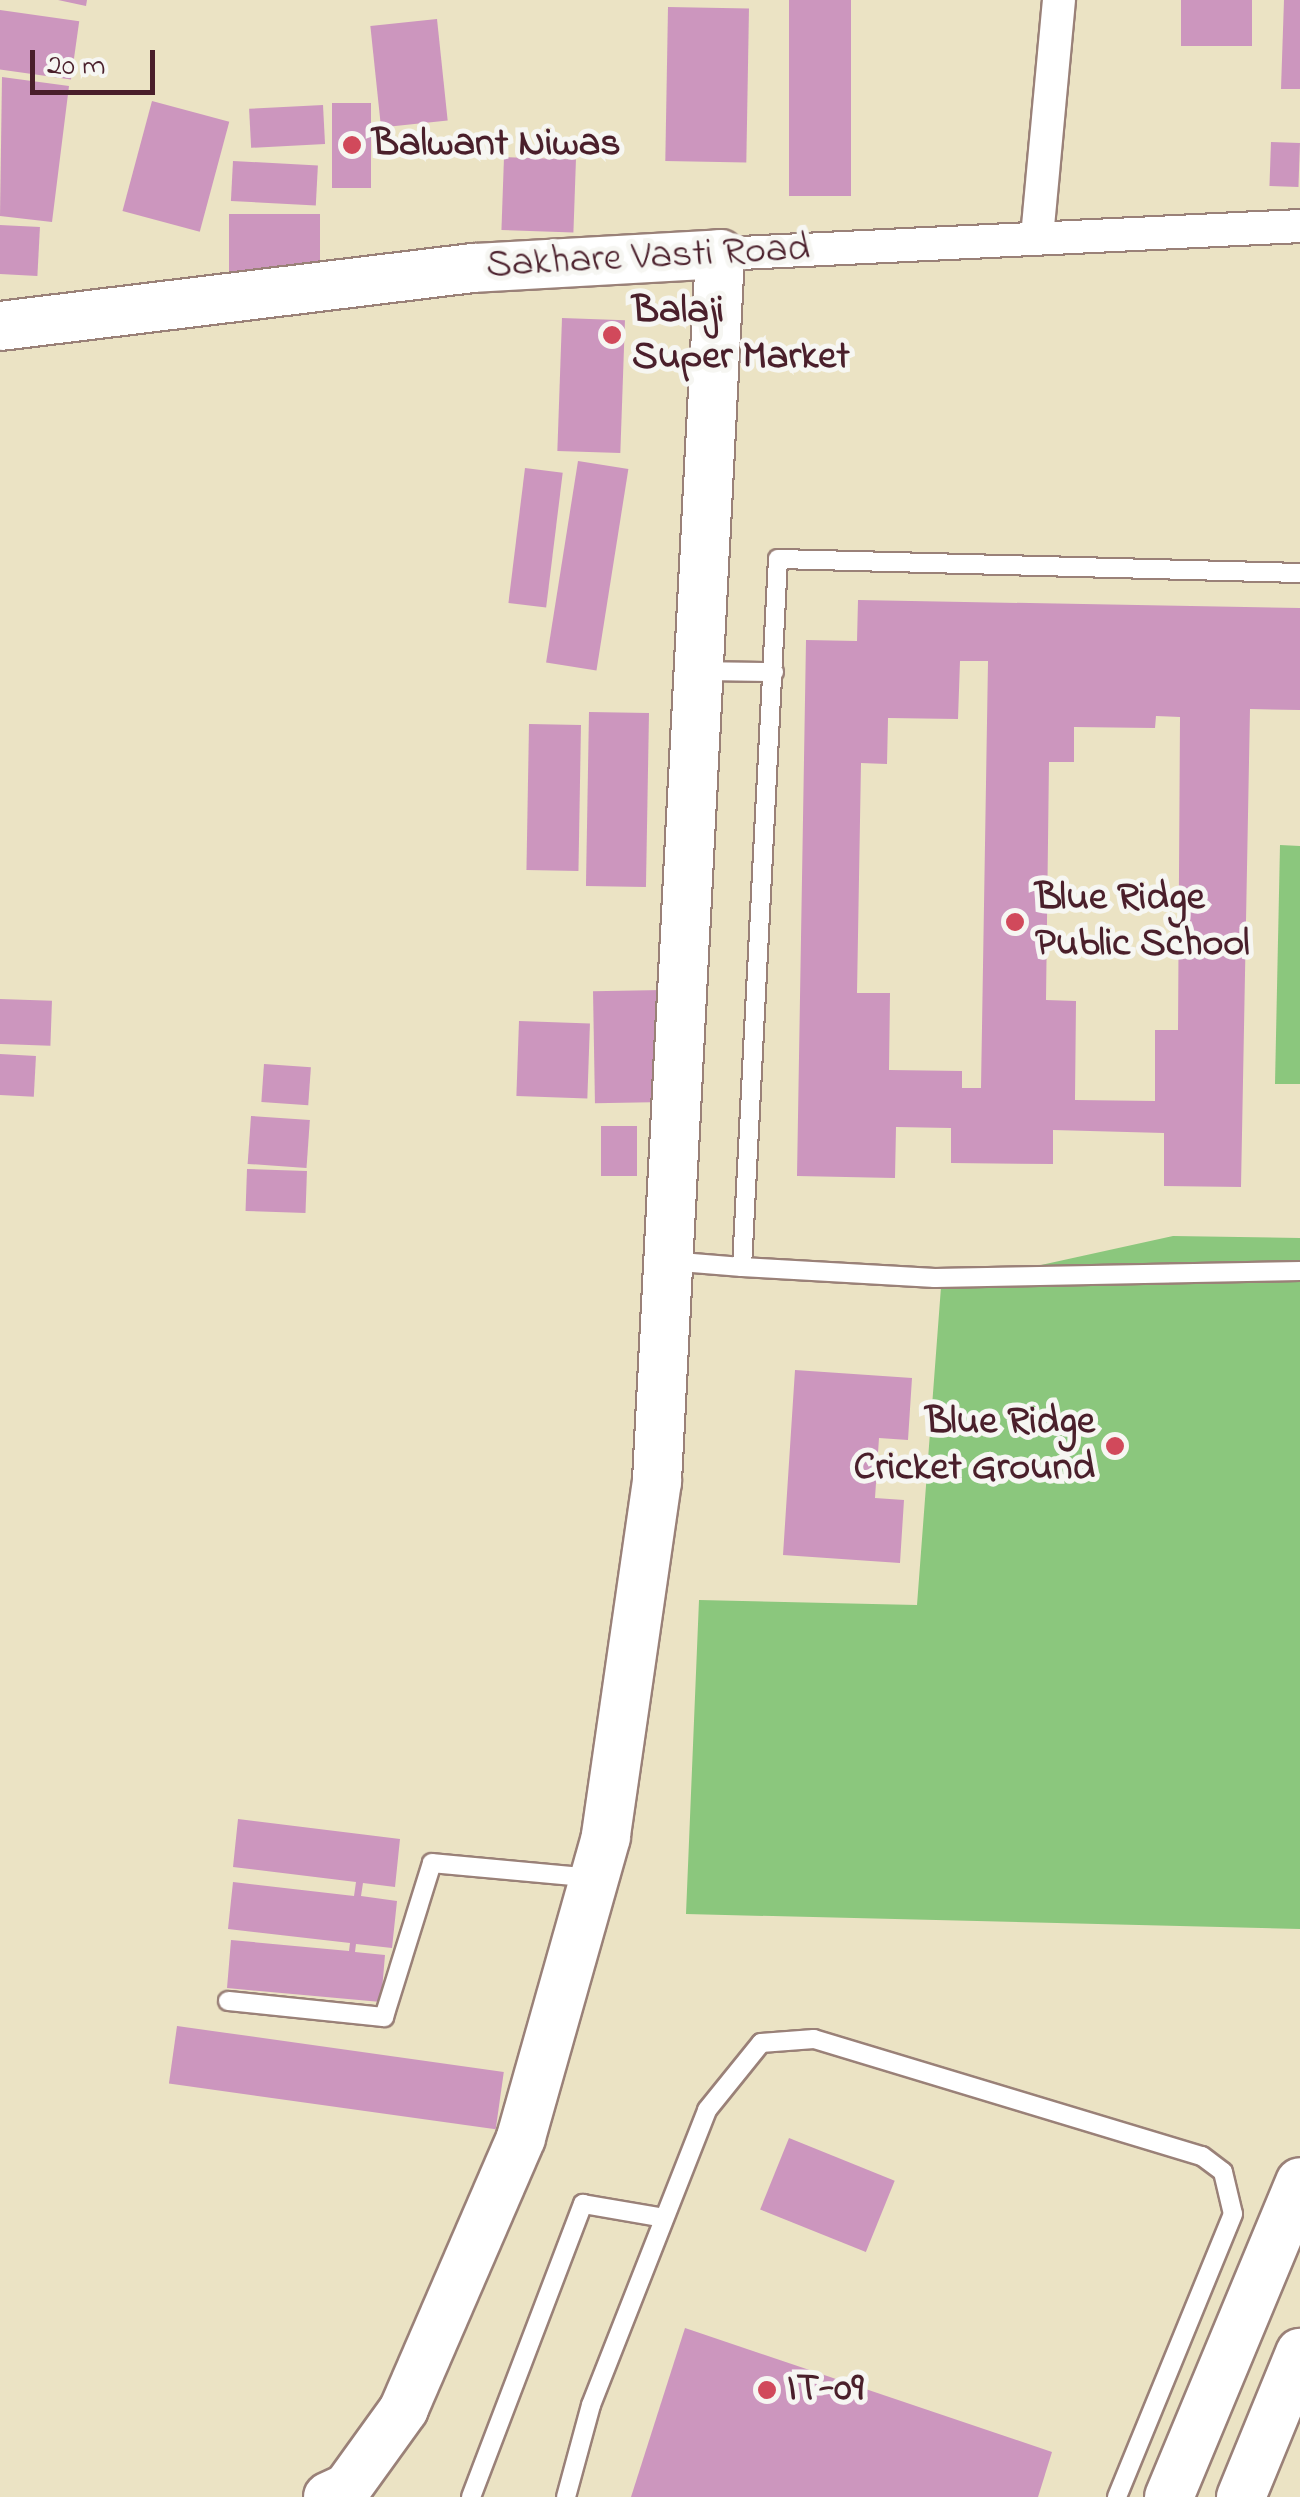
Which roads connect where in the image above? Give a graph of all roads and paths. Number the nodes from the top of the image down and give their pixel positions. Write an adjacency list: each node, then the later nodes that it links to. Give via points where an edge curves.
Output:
1 (1059, 0): 3 (street)
2 (1300, 226): 3 (street, Sakhare Vasti Road)
3 (1037, 237): 4 (street, Sakhare Vasti Road)
4 (720, 254): 5 (street, Sakhare Vasti Road, via 474,268); 7 (street)
5 (0, 326)
6 (1300, 573): 8 (lane, via 778,558)
7 (696, 671): 8 (lane); 9 (street)
8 (774, 672): 10 (lane)
9 (667, 1261): 10 (lane); 12 (street, via 658,1481)
10 (742, 1267): 11 (lane, via 935,1278)
11 (1300, 1271)
12 (595, 1878): 13 (lane, via 432,1863 384,2017); 17 (street, via 506,2174 404,2408 347,2488)
13 (228, 2001)
14 (1300, 2182): 21 (street)
15 (664, 2218): 18 (lane, via 583,2204); 19 (lane, via 591,2405); 20 (lane, via 707,2110 762,2043 814,2039 1202,2156 1224,2172 1233,2214)
16 (1300, 2352): 22 (street)
17 (328, 2497)
18 (472, 2497)
19 (566, 2497)
20 (1117, 2497)
21 (1169, 2497)
22 (1241, 2497)

